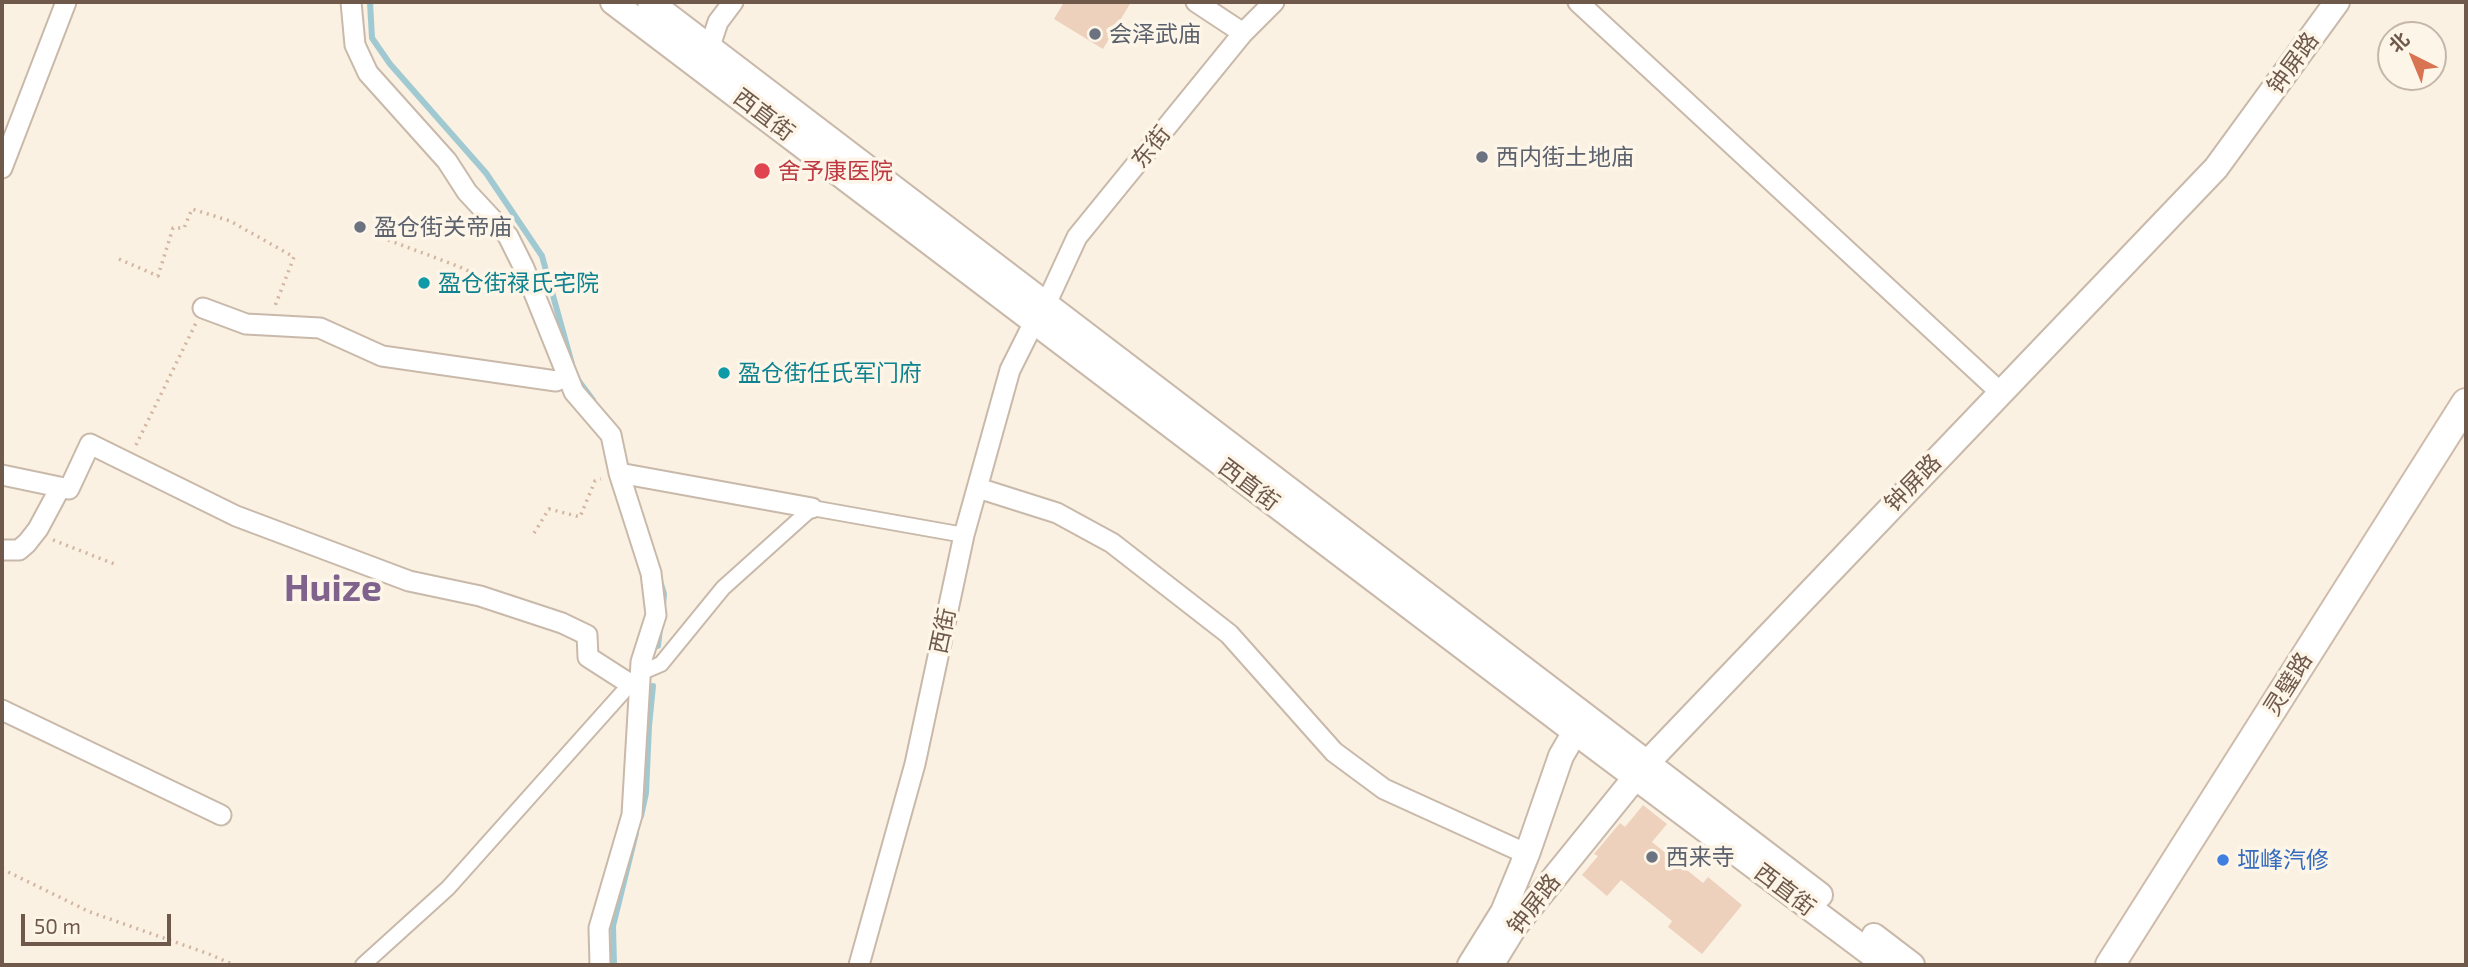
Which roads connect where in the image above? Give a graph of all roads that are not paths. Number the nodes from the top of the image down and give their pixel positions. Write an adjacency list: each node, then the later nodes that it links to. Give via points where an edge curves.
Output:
1 (66, 2): 12 (street)
2 (351, 2): 15 (street, via 355,45 368,73 508,236)
3 (613, 2): 11 (street, 西直街)
4 (650, 2): 11 (street, 西直街)
5 (733, 2): 11 (street, via 718,22)
6 (1196, 2): 10 (street)
7 (1275, 2): 10 (street, 东街)
8 (1578, 2): 16 (street)
9 (2336, 2): 16 (street, 钟屏路, via 2216,168)
10 (1243, 33): 14 (street, 东街, via 1077,237)
11 (704, 55): 14 (street, 西直街)
12 (2, 168)
13 (203, 308): 15 (street, via 246,324 320,328 382,356 556,381)
14 (1040, 313): 21 (street, 西街, via 1010,370); 27 (street, 西直街)
15 (566, 376): 18 (street, via 611,435)
16 (2000, 392): 28 (street, 钟屏路)
17 (2466, 403): 38 (main road, 灵璧路)
18 (619, 473): 22 (street); 25 (street, via 651,573 656,615)
19 (2, 475): 20 (street)
20 (60, 488): 24 (street, via 19,550); 25 (street, via 69,489 90,444 236,516 409,581 480,596 562,623 587,635 588,657)
21 (978, 488): 23 (street, 西街); 30 (street, via 1057,513 1112,543 1229,634 1334,752 1384,789)
22 (812, 508): 23 (street); 25 (street, via 723,588 660,664)
23 (964, 535): 33 (street, 西街, via 915,764)
24 (2, 550)
25 (635, 679): 31 (street, via 449,888); 32 (street, via 632,815 598,928)
26 (2, 710): 29 (street)
27 (1580, 723): 28 (street, 西直街); 30 (street, 钟屏路, via 1561,756)
28 (1641, 770): 35 (street, 钟屏路, via 1515,926); 36 (street, 西直街); 37 (street, 西直街)
29 (221, 815)
30 (1527, 854): 34 (street, 钟屏路, via 1503,912)
31 (363, 965)
32 (600, 965)
33 (859, 965)
34 (1470, 965)
35 (1491, 965)
36 (1886, 965)
37 (1912, 965)
38 (2110, 965)

